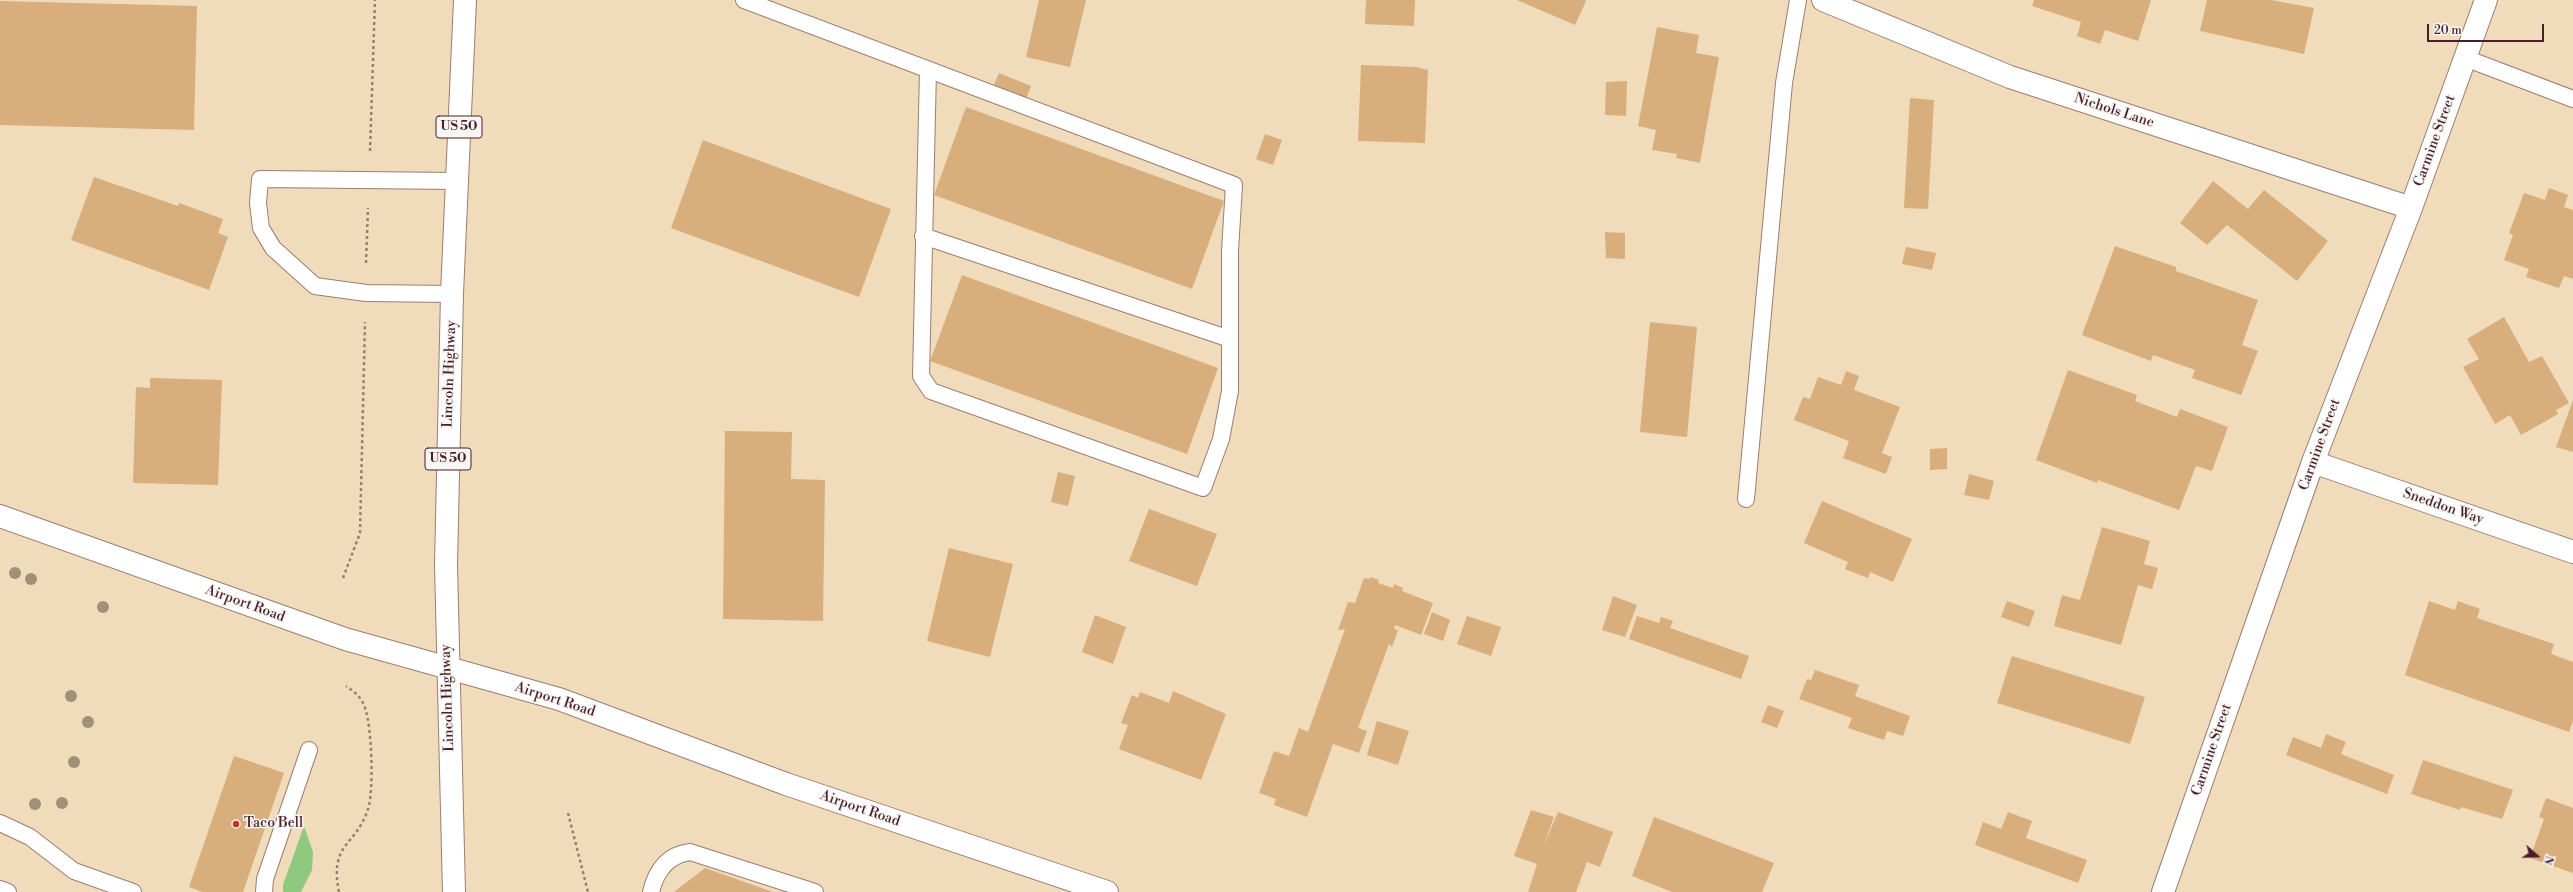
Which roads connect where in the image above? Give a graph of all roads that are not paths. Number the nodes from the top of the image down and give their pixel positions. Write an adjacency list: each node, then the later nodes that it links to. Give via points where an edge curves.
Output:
1 (465, 0): 9 (main road, Lincoln Highway / US 50)
2 (744, 0): 7 (lane)
3 (1798, 0): 15 (lane, via 1784,83)
4 (1823, 0): 10 (main road, Nichols Lane, via 2010,78)
5 (2486, 0): 6 (main road, Carmine Street)
6 (2465, 58): 8 (lane); 10 (main road, Carmine Street)
7 (928, 70): 11 (lane); 13 (lane, via 1234,185 1230,251)
8 (2573, 99)
9 (457, 181): 12 (main road, Lincoln Highway / US 50); 12 (lane, via 260,179 258,203 261,228 273,248 315,286 366,293)
10 (2411, 208): 14 (main road, Carmine Street)
11 (923, 236): 13 (lane); 13 (lane, via 920,376 931,391 1203,488 1222,439 1230,391)
12 (452, 294): 18 (main road, Lincoln Highway / US 50, via 446,558)
13 (1230, 339)
14 (2313, 462): 17 (main road, Sneddon Way); 29 (main road, Carmine Street)
15 (1746, 499)
16 (0, 516): 18 (main road, Airport Road, via 297,623)
17 (2573, 552)
18 (447, 666): 25 (main road, Lincoln Highway / US 50); 28 (main road, Airport Road, via 559,699 786,784)
19 (309, 750): 24 (lane, via 265,879)
20 (0, 823): 23 (lane, via 30,837 74,871)
21 (0, 889): 22 (lane)
22 (8, 892)
23 (133, 892)
24 (264, 892)
25 (454, 892)
26 (651, 892): 27 (lane, via 658,871 667,861 690,852)
27 (815, 892)
28 (1107, 892)
29 (2163, 892)

